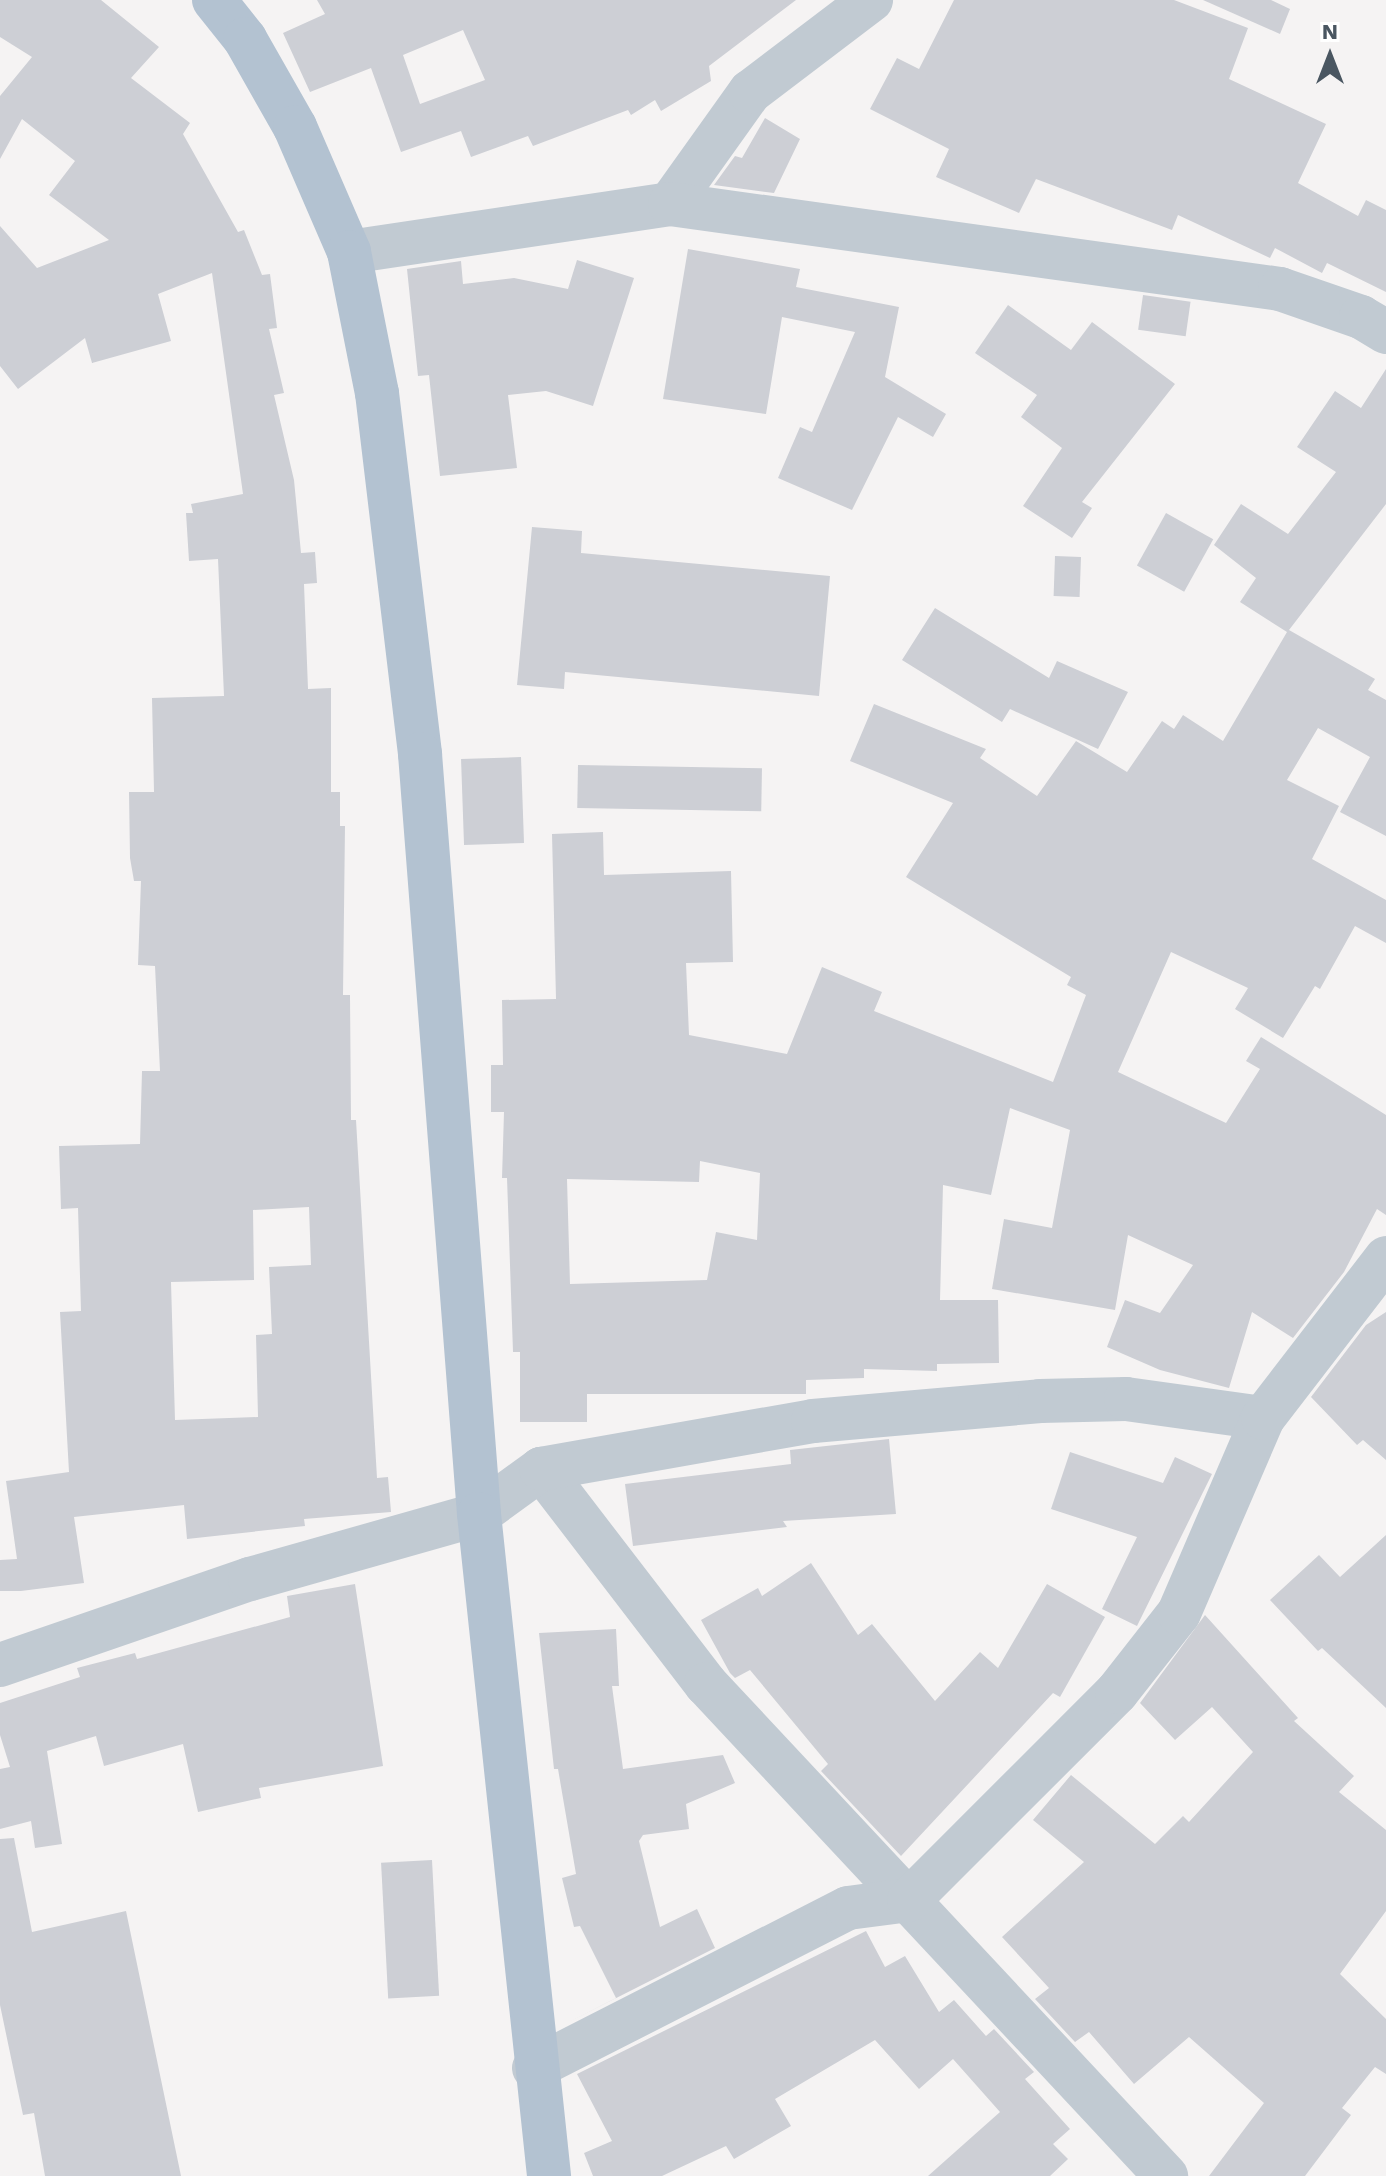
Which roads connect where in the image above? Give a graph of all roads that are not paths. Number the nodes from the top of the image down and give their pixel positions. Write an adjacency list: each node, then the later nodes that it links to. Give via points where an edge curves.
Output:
1 (214, 0): 4 (main road, via 245,39 295,127)
2 (871, 0): 3 (street, via 750,92)
3 (670, 204): 4 (street); 5 (street, via 1280,289 1361,317)
4 (349, 252): 9 (main road, via 377,393 420,754)
5 (1386, 332)
6 (1386, 1258): 7 (street)
7 (1263, 1418): 8 (street, via 1126,1399 1040,1401 813,1421); 11 (street, via 1179,1613 1117,1692)
8 (541, 1469): 9 (street); 11 (street, via 706,1684)
9 (479, 1514): 10 (street, via 250,1579); 12 (main road)
10 (0, 1665)
11 (909, 1900): 12 (street, via 848,1908); 14 (street)
12 (534, 2068): 13 (main road)
13 (549, 2176)
14 (1166, 2176)

